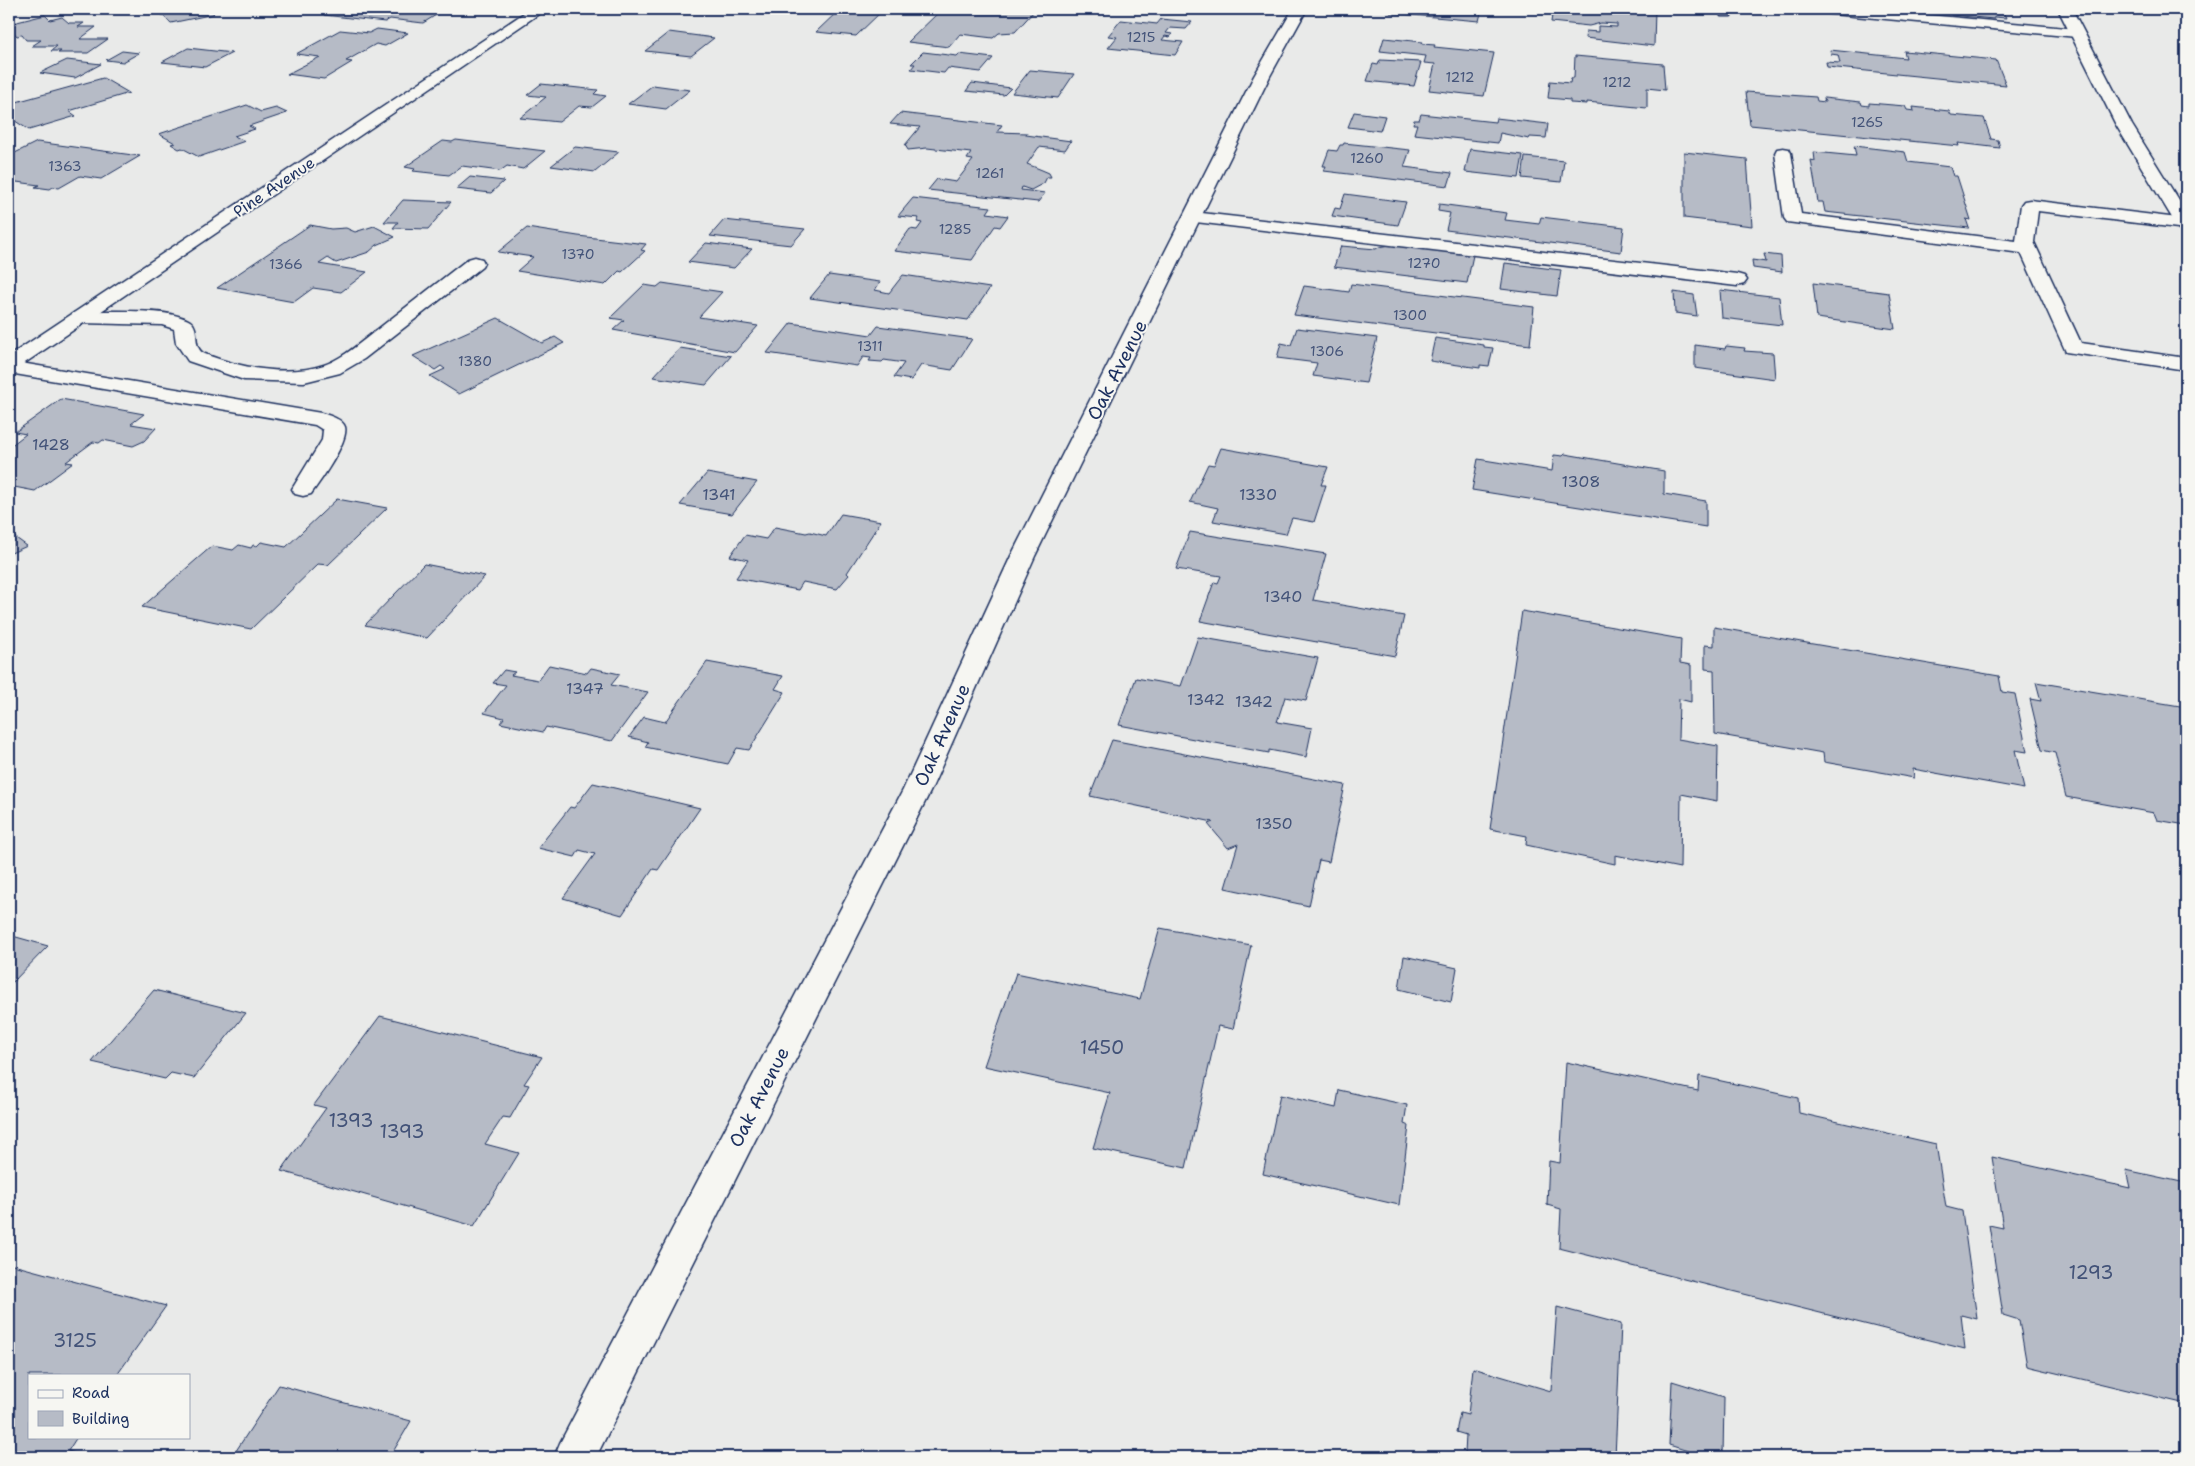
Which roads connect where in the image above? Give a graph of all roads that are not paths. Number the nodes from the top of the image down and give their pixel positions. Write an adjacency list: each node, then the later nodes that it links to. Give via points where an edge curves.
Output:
1 (539, 9): 12 (street, Pine Avenue)
2 (1300, 9): 7 (street, Oak Avenue, via 1262,76)
3 (1822, 9): 5 (street)
4 (2065, 9): 5 (street)
5 (2077, 33): 8 (street, via 2124,125)
6 (1783, 152): 9 (street, via 1793,218)
7 (1193, 217): 11 (street); 16 (street, Oak Avenue, via 1023,556 917,790)
8 (2186, 225): 9 (street, via 2030,205)
9 (2027, 248): 13 (street, via 2073,348)
10 (475, 263): 12 (street, via 357,355 333,369 304,376 244,374 195,357 186,343 184,326 164,319)
11 (1737, 280)
12 (82, 317): 14 (street, Pine Avenue)
13 (2186, 364)
14 (9, 366): 15 (street, via 322,420 334,427 334,440)
15 (303, 490)
16 (574, 1457)

